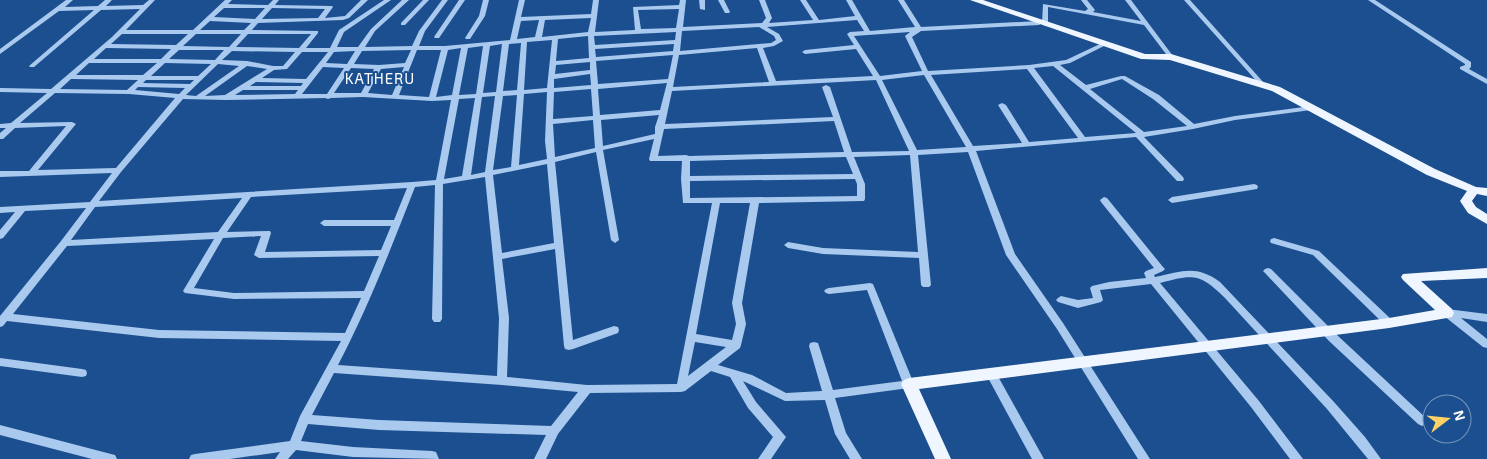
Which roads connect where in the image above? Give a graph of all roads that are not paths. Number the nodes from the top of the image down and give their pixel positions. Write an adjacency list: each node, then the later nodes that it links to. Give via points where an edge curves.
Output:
1 (70, 0): 32 (street)
2 (109, 0): 30 (street)
3 (152, 0): 29 (street)
4 (230, 0): 28 (street)
5 (276, 0): 31 (street)
6 (365, 0): 39 (street, via 347,17)
7 (388, 0): 75 (street, via 341,32)
8 (406, 0): 73 (street, via 373,30)
9 (426, 0): 45 (street)
10 (444, 0): 71 (street, via 422,32)
11 (462, 0): 56 (street)
12 (486, 0): 60 (street, via 482,16)
13 (522, 0): 40 (street)
14 (596, 0): 36 (street)
15 (702, 0): 33 (street)
16 (721, 0): 34 (street)
17 (762, 0): 47 (street, via 769,18)
18 (803, 0): 43 (street)
19 (849, 0): 37 (street)
20 (901, 0): 49 (street)
21 (974, 0): 44 (main road)
22 (1084, 0): 35 (street, via 1092,10)
23 (1128, 0): 46 (street)
24 (1187, 0): 106 (street)
25 (1371, 0): 104 (street, via 1469,63 1468,67 1462,68)
26 (1044, 2): 35 (street); 44 (street)
27 (682, 3): 48 (street); 52 (street, via 635,8)
28 (223, 6): 31 (street); 38 (street)
29 (145, 7): 30 (street); 50 (street)
30 (100, 8): 32 (street); 89 (street)
31 (269, 8): 39 (street, via 330,7); 42 (street)
32 (58, 9): 76 (street)
33 (703, 9)
34 (727, 12)
35 (1086, 12): 46 (street)
36 (594, 16): 41 (street); 55 (street)
37 (859, 18): 43 (street); 54 (street)
38 (209, 19): 42 (street); 51 (street)
39 (320, 19): 42 (street)
40 (518, 19): 41 (street); 61 (street)
41 (542, 19): 58 (street)
42 (257, 21): 53 (street)
43 (817, 22): 47 (street)
44 (1042, 23): 49 (street); 64 (main road)
45 (403, 24)
46 (1147, 24): 79 (street)
47 (762, 25): 48 (street); 66 (street, via 777,34 780,42)
48 (678, 28): 52 (street); 62 (street)
49 (919, 29): 54 (street); 95 (street, via 908,36)
50 (120, 32): 51 (street); 65 (street)
51 (193, 32): 53 (street); 69 (street)
52 (638, 32): 55 (street)
53 (246, 33): 70 (street); 74 (street, via 316,32)
54 (868, 33): 68 (street, via 850,34)
55 (591, 34): 57 (street); 67 (street)
56 (437, 37)
57 (555, 38): 58 (street); 84 (street)
58 (538, 39): 59 (street)
59 (524, 41): 61 (street); 119 (street)
60 (467, 42): 63 (street); 72 (street); 126 (street)
61 (509, 42): 63 (street); 120 (street)
62 (677, 42): 67 (street); 78 (street)
63 (487, 44): 123 (street)
64 (1104, 44): 79 (main road, via 1144,56); 86 (street, via 1068,62)
65 (104, 46): 69 (street); 81 (street)
66 (759, 46): 78 (street); 105 (street)
67 (591, 47): 80 (street)
68 (859, 47): 77 (street); 100 (street)
69 (175, 48): 70 (street); 82 (street)
70 (232, 48): 74 (street); 83 (street)
71 (416, 48): 72 (street); 73 (street); 88 (street)
72 (445, 48): 130 (street)
73 (361, 49): 75 (street); 90 (street)
74 (300, 50): 75 (street); 93 (street, via 285,68)
75 (333, 50): 87 (street)
76 (0, 52)
77 (804, 52)
78 (674, 54): 80 (street); 103 (street)
79 (1171, 57): 106 (main road)
80 (592, 60): 84 (street); 94 (street)
81 (87, 61): 82 (street); 96 (street)
82 (160, 62): 83 (street); 98 (street)
83 (217, 62): 85 (street); 99 (street)
84 (552, 63): 97 (street)
85 (247, 64): 93 (street); 127 (street)
86 (1055, 64): 92 (street); 113 (street)
87 (321, 65): 90 (street); 102 (street)
88 (408, 65): 91 (street); 129 (street)
89 (32, 66)
90 (350, 66): 91 (street); 125 (street)
91 (378, 67): 122 (street)
92 (1028, 67): 95 (street); 144 (street)
93 (273, 68): 101 (street)
94 (593, 72): 97 (street); 109 (street)
95 (926, 73): 100 (street); 147 (street)
96 (69, 77): 98 (street); 117 (street)
97 (551, 77): 116 (street)
98 (144, 78): 99 (street); 107 (street)
99 (201, 78): 108 (street)
100 (878, 78): 105 (street); 148 (street)
101 (254, 80): 102 (street); 111 (street)
102 (309, 80): 112 (street)
103 (670, 80): 109 (street); 114 (street)
104 (1487, 82)
105 (773, 84): 114 (street)
106 (1262, 84): 132 (main road)
107 (136, 85): 108 (street); 118 (street)
108 (192, 86): 121 (street)
109 (594, 87): 116 (street); 134 (street)
110 (826, 87): 135 (street)
111 (241, 88): 112 (street); 128 (street)
112 (303, 88): 124 (street)
113 (1085, 88): 140 (street, via 1123,77 1156,97); 141 (street)
114 (669, 89): 133 (street)
115 (0, 90): 117 (street)
116 (550, 90): 119 (street); 136 (street)
117 (53, 91): 118 (street); 138 (street)
118 (129, 92): 121 (street)
119 (520, 93): 120 (street); 152 (street)
120 (498, 94): 123 (street); 155 (street)
121 (182, 95): 127 (street); 153 (street)
122 (363, 95): 125 (street); 129 (street)
123 (478, 96): 126 (street); 158 (street)
124 (296, 97): 125 (street); 128 (street)
125 (328, 97)
126 (456, 97): 130 (street); 161 (street)
127 (199, 98): 128 (street)
128 (226, 98)
129 (395, 98): 130 (street)
130 (432, 99)
131 (1002, 106): 145 (street)
132 (1311, 108): 140 (street); 164 (main road, via 1431,172)
133 (663, 112): 134 (street); 139 (street)
134 (597, 118): 136 (street); 146 (street)
135 (838, 119): 139 (street); 149 (street)
136 (549, 122): 151 (street)
137 (0, 126): 138 (street)
138 (12, 126): 143 (street); 154 (street, via 72,124)
139 (659, 127): 142 (street)
140 (1193, 127): 141 (street)
141 (1141, 135): 144 (street); 159 (street)
142 (657, 136): 146 (street); 150 (street, via 652,159)
143 (0, 137)
144 (1083, 140): 145 (street)
145 (1028, 145): 147 (street)
146 (599, 148): 151 (street); 179 (street)
147 (971, 149): 148 (street); 209 (street, via 1011,255)
148 (914, 153): 149 (street); 185 (street)
149 (849, 154): 150 (street); 157 (street)
150 (686, 157): 160 (street)
151 (550, 159): 152 (street); 183 (street)
152 (515, 168): 155 (street)
153 (118, 170): 154 (street); 171 (street)
154 (31, 173): 156 (street)
155 (489, 173): 158 (street); 186 (street)
156 (0, 174)
157 (858, 176): 160 (street); 169 (street, via 861,199)
158 (466, 178): 161 (street)
159 (1180, 178)
160 (684, 179): 170 (street, via 686,201)
161 (439, 183): 162 (street); 196 (street)
162 (412, 185): 166 (street); 176 (street)
163 (1254, 187): 168 (street)
164 (1474, 190): 165 (main road); 174 (main road, via 1466,201 1472,210)
165 (1487, 192)
166 (248, 195): 171 (street); 178 (street)
167 (1104, 200): 189 (street, via 1160,269 1150,273)
168 (1172, 200)
169 (755, 201): 170 (street); 205 (street, via 737,304 741,324)
170 (716, 202): 202 (street)
171 (92, 205): 172 (street); 181 (street)
172 (22, 209): 173 (street); 177 (street)
173 (0, 210)
174 (1487, 220)
175 (324, 223): 176 (street)
176 (396, 223): 184 (street)
177 (0, 236)
178 (220, 236): 181 (street); 184 (street, via 266,233 259,255); 192 (street, via 188,291 234,296)
179 (615, 240)
180 (1274, 242): 198 (street, via 1316,253)
181 (64, 243): 197 (street)
182 (788, 244): 185 (street, via 823,251)
183 (559, 245): 186 (street); 199 (street, via 569,346)
184 (384, 253): 192 (street)
185 (924, 255): 190 (street)
186 (498, 257): 215 (street, via 504,318)
187 (1268, 272): 200 (street)
188 (1487, 273): 194 (main road, via 1408,278)
189 (1153, 281): 193 (street, via 1115,283 1095,288 1098,300 1078,304); 203 (street, via 1185,273 1204,276); 206 (street)
190 (926, 285)
191 (829, 291): 216 (street, via 870,286)
192 (368, 294): 201 (street)
193 (1061, 300)
194 (1447, 313): 195 (street); 198 (main road); 204 (street)
195 (1487, 318)
196 (437, 319)
197 (3, 320): 201 (street, via 159,334)
198 (1389, 323): 200 (main road)
199 (614, 330)
200 (1327, 331): 203 (main road); 221 (street)
201 (348, 337): 211 (street)
202 (691, 337): 205 (street); 217 (street)
203 (1268, 339): 206 (main road); 237 (street)
204 (1487, 344)
205 (736, 345): 210 (street)
206 (1206, 345): 209 (main road); 236 (street)
207 (814, 346): 219 (street)
208 (0, 362): 212 (street)
209 (1083, 362): 214 (main road); 235 (street)
210 (708, 366): 213 (street); 217 (street)
211 (330, 369): 215 (street); 220 (street)
212 (82, 373)
213 (733, 373): 219 (street, via 785,397); 231 (street, via 752,405 780,437)
214 (991, 374): 216 (main road); 234 (street)
215 (502, 381): 218 (street)
216 (909, 384): 219 (street); 233 (main road)
217 (681, 388): 218 (street)
218 (587, 389): 223 (street)
219 (828, 395): 232 (street, via 841,434)
220 (304, 419): 223 (street); 224 (street)
221 (1422, 421)
222 (0, 430): 226 (street)
223 (554, 431): 230 (street)
224 (294, 445): 225 (street); 227 (street); 228 (street)
225 (352, 455): 229 (street, via 432,456)
226 (111, 459)
227 (195, 459)
228 (281, 459)
229 (433, 459)
230 (540, 459)
231 (764, 459)
232 (856, 459)
233 (943, 459)
234 (1038, 459)
235 (1144, 459)
236 (1297, 459)
237 (1376, 459)

